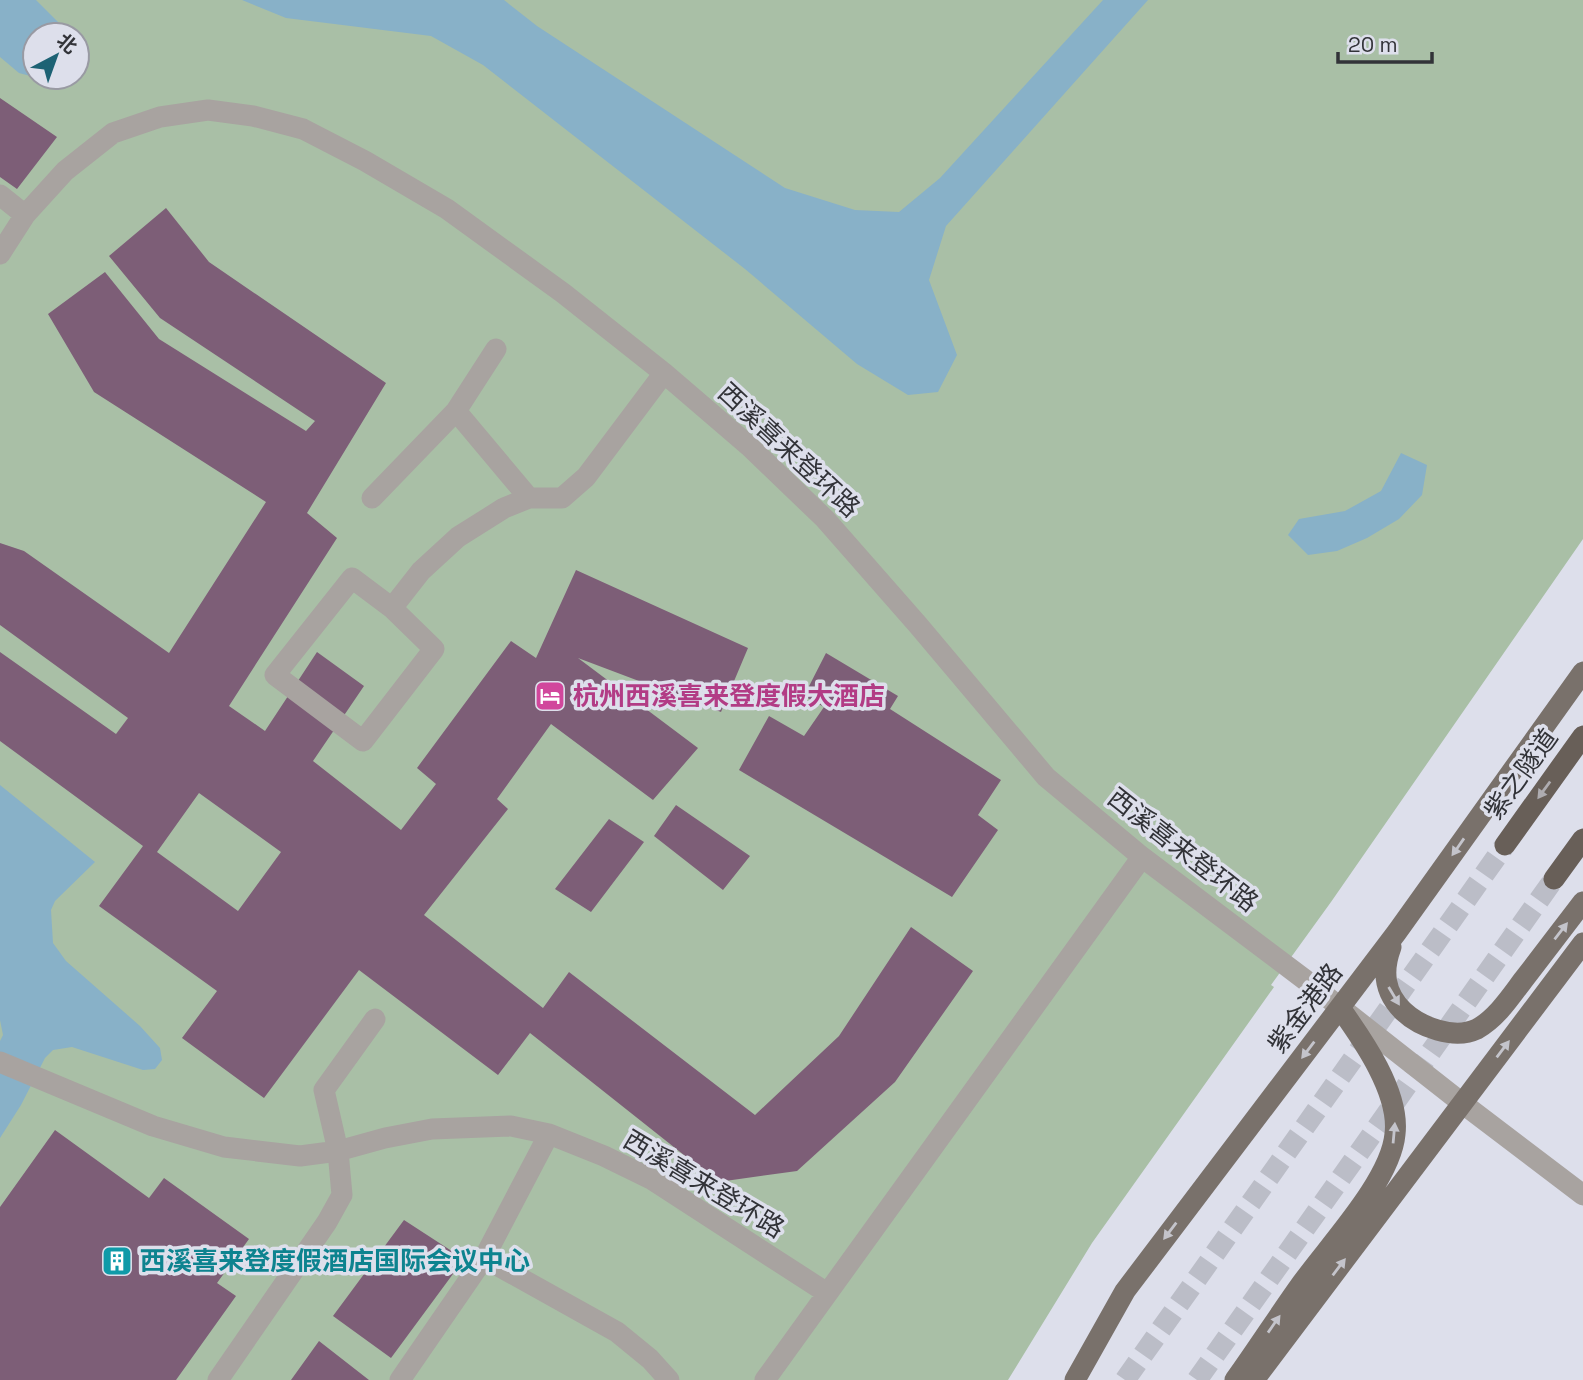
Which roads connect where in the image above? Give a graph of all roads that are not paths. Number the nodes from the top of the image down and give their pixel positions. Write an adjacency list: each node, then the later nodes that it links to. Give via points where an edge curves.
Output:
1 (0, 195): 2 (street)
2 (25, 215): 3 (street, 西溪喜来登环路); 5 (street, 西溪喜来登环路, via 65,171 113,133 160,117 208,110 253,116 303,129 447,209)
3 (0, 254)
4 (496, 349): 6 (street)
5 (664, 373): 8 (street, via 586,477 562,498); 14 (street, 西溪喜来登环路, via 825,519 1046,777)
6 (456, 411): 7 (street); 8 (street)
7 (372, 498)
8 (529, 498): 9 (street, via 458,537 421,570)
9 (392, 608): 9 (street, via 352,578 275,676 363,741 434,649)
10 (1583, 672): 17 (main road, 紫金港路, one-way to 17)
11 (1583, 736): 13 (highway, 紫之隧道, one-way to 13)
12 (1583, 839): 15 (highway)
13 (1504, 845)
14 (1142, 857): 19 (street, 西溪喜来登环路); 27 (street)
15 (1554, 879)
16 (1583, 902): 17 (main road, one-way to 16, via 1385,964 1391,996 1403,1010 1435,1030 1474,1030 1506,1003)
17 (1397, 932): 19 (main road, 紫金港路)
18 (1583, 943): 22 (main road, one-way to 18)
19 (1340, 1008): 22 (street, 西溪喜来登环路); 32 (main road, 紫金港路, one-way to 32, via 1125,1291); 33 (main road, one-way to 19, via 1380,1176 1392,1152 1395,1113 1377,1066)
20 (375, 1019): 24 (street, via 324,1090)
21 (0, 1062): 24 (street, 西溪喜来登环路, via 153,1126 224,1147 299,1156)
22 (1462, 1103): 25 (street, 西溪喜来登环路); 34 (main road, one-way to 22)
23 (549, 1134): 24 (street, 西溪喜来登环路, via 511,1126 432,1129); 26 (street); 27 (street, 西溪喜来登环路, via 651,1179)
24 (338, 1151): 28 (street, via 342,1195)
25 (1583, 1195)
26 (484, 1258): 29 (street); 30 (street, via 617,1332)
27 (827, 1293): 31 (street)
28 (218, 1380)
29 (400, 1380)
30 (668, 1380)
31 (765, 1380)
32 (1075, 1380)
33 (1235, 1380)
34 (1254, 1380)

